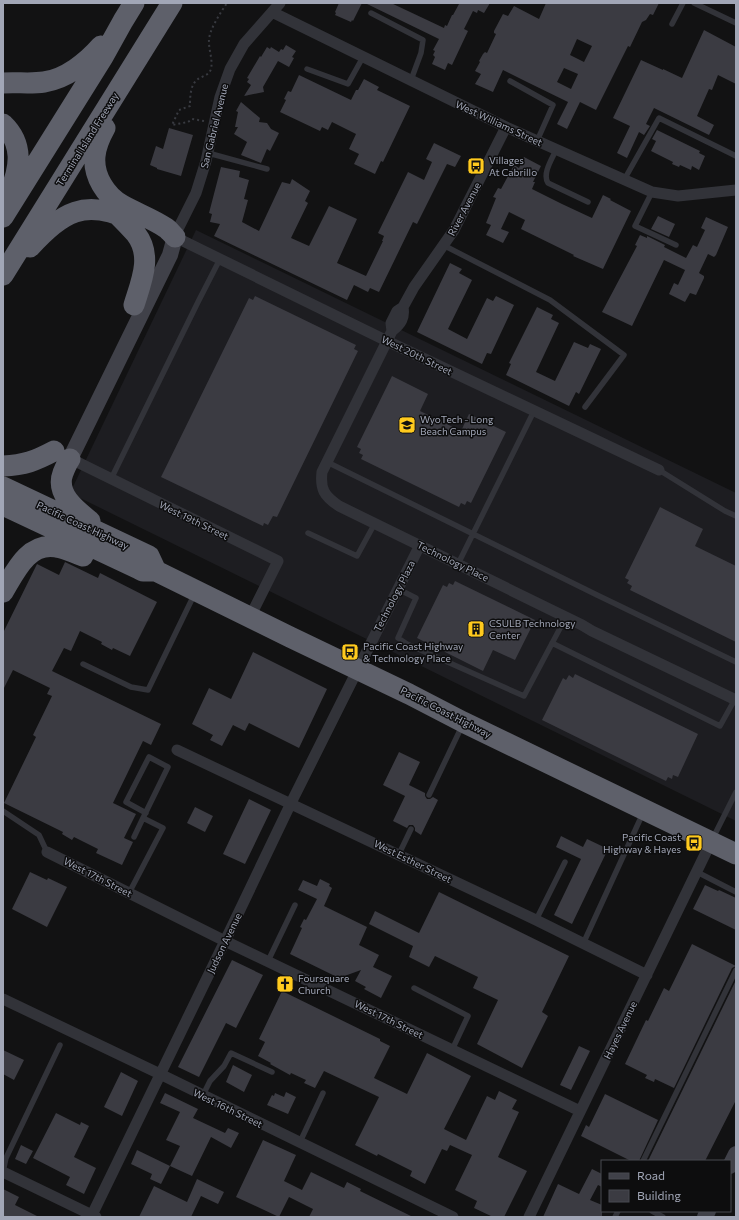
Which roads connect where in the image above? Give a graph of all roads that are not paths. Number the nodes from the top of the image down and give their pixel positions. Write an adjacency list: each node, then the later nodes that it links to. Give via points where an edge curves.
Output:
1 (134, 3): 8 (highway)
2 (172, 3): 12 (highway, Terminal Island Freeway)
3 (280, 3): 6 (street, San Gabriel Avenue)
4 (682, 3): 10 (lane)
5 (694, 3): 9 (lane)
6 (272, 12): 11 (street, West Williams Street); 21 (street, San Gabriel Avenue, via 244,44 230,69 220,97)
7 (371, 13): 14 (lane, via 423,40 422,53)
8 (123, 21): 16 (highway, via 87,60 67,74 43,82); 30 (highway)
9 (736, 23)
10 (672, 24)
11 (363, 57): 13 (lane, via 348,84); 14 (street, West Williams Street)
12 (136, 60): 31 (highway, via 99,140 95,168 102,186 110,195 121,204 167,228); 35 (highway, Terminal Island Freeway)
13 (307, 69)
14 (411, 80): 18 (street, West Williams Street)
15 (510, 81): 19 (lane, via 553,105)
16 (3, 83)
17 (3, 124): 28 (highway, via 15,141 19,161 16,179)
18 (506, 127): 19 (street, West Williams Street); 32 (street, River Avenue, via 454,230)
19 (537, 141): 20 (street, West Williams Street)
20 (556, 150): 24 (street, West Williams Street); 27 (lane, via 545,176 546,180)
21 (208, 153): 23 (lane); 31 (street, San Gabriel Avenue, via 196,192)
22 (736, 156): 24 (lane, via 659,118)
23 (267, 169)
24 (624, 180): 26 (street, West Williams Street)
25 (736, 190): 26 (street, West Williams Street, via 678,196)
26 (652, 192): 33 (lane, via 635,226)
27 (588, 202)
28 (3, 206)
29 (116, 213): 31 (highway, via 163,235); 35 (highway, via 94,209 64,217); 36 (highway, via 136,234 144,255 144,272)
30 (3, 217)
31 (175, 237): 34 (street, West 20th Street); 36 (street, San Gabriel Avenue, via 163,251); 40 (main road, San Gabriel Avenue, via 170,254)
32 (443, 245): 37 (street, River Avenue, via 414,287 404,307 397,311); 38 (lane, via 550,300 624,355)
33 (676, 245)
34 (220, 260): 37 (street, West 20th Street); 44 (lane)
35 (4, 272)
36 (134, 305): 40 (main road, San Gabriel Avenue)
37 (390, 336): 39 (street, West 20th Street); 41 (street, Technology Place)
38 (585, 407)
39 (534, 411): 43 (street, West 20th Street); 50 (lane)
40 (62, 455): 42 (highway); 44 (street, West 19th Street); 51 (highway, via 62,484 65,496 74,507)
41 (327, 462): 48 (street, Technology Place, via 322,472 321,484 326,496 339,506); 50 (lane)
42 (3, 466)
43 (660, 470): 47 (lane)
44 (111, 479): 58 (street, West 19th Street, via 278,561)
45 (3, 487): 51 (highway, Pacific Coast Highway)
46 (3, 505): 54 (highway, Pacific Coast Highway)
47 (736, 516)
48 (375, 523): 49 (lane, via 357,556); 52 (street, Technology Place)
49 (308, 532)
50 (474, 533): 53 (lane); 61 (lane)
51 (111, 538): 54 (highway, Pacific Coast Highway, via 149,556)
52 (420, 545): 53 (street, Technology Place); 55 (street, Technology Plaza)
53 (458, 564): 59 (street, Technology Place)
54 (147, 570): 56 (highway, Pacific Coast Highway); 57 (highway, via 89,558 58,547 42,547 26,557)
55 (398, 589): 60 (lane, via 416,598 398,638 524,696); 63 (street, Technology Plaza)
56 (196, 591): 58 (highway, Pacific Coast Highway); 62 (lane, via 148,690 131,687)
57 (3, 592)
58 (250, 617): 63 (highway, Pacific Coast Highway)
59 (566, 617): 60 (lane); 64 (street, Technology Place)
60 (552, 643): 64 (lane, via 720,726)
61 (736, 662)
62 (82, 664)
63 (358, 669): 65 (highway, Pacific Coast Highway); 69 (street, Judson Avenue)
64 (736, 699)
65 (464, 722): 67 (lane); 70 (highway, Pacific Coast Highway)
66 (177, 750): 69 (street, West Esther Street)
67 (429, 795)
68 (735, 795): 75 (lane)
69 (291, 803): 77 (street, West Esther Street); 85 (street, Judson Avenue)
70 (644, 809): 75 (highway, Pacific Coast Highway); 86 (lane)
71 (3, 811): 76 (lane, via 39,835)
72 (144, 815): 72 (lane, via 168,767 149,757 126,802); 74 (lane); 82 (lane, via 163,828)
73 (411, 829): 77 (lane)
74 (134, 837)
75 (711, 842): 78 (highway, Pacific Coast Highway); 80 (street, Hayes Avenue)
76 (47, 852): 82 (street, West 17th Street)
77 (399, 854): 84 (street, West Esther Street)
78 (736, 854)
79 (564, 862): 84 (lane)
80 (697, 872): 81 (lane); 89 (street, Hayes Avenue)
81 (736, 892)
82 (129, 893): 85 (street, West 17th Street)
83 (295, 905): 87 (lane)
84 (536, 920): 86 (street, West Esther Street)
85 (225, 941): 87 (street, West 17th Street); 95 (street, Judson Avenue)
86 (583, 944): 89 (street, West Esther Street)
87 (268, 961): 93 (street, West 17th Street)
88 (736, 970): 101 (lane)
89 (647, 975): 98 (street, Hayes Avenue)
90 (414, 988): 93 (lane, via 468,1016)
91 (3, 999): 95 (street, West 16th Street)
92 (60, 1045): 103 (lane, via 6,1158)
93 (452, 1050): 98 (street, West 17th Street)
94 (272, 1072): 97 (lane, via 231,1053)
95 (160, 1074): 97 (street, West 16th Street); 105 (street, Judson Avenue)
96 (323, 1093): 99 (lane)
97 (203, 1095): 99 (street, West 16th Street)
98 (580, 1112): 107 (street, Hayes Avenue)
99 (300, 1142): 106 (street, West 16th Street)
100 (736, 1154): 102 (main road)
101 (643, 1160)
102 (731, 1164)
103 (3, 1172): 105 (street)
104 (654, 1212): 108 (lane)
105 (93, 1216)
106 (452, 1217)
107 (529, 1217)
108 (663, 1217)

